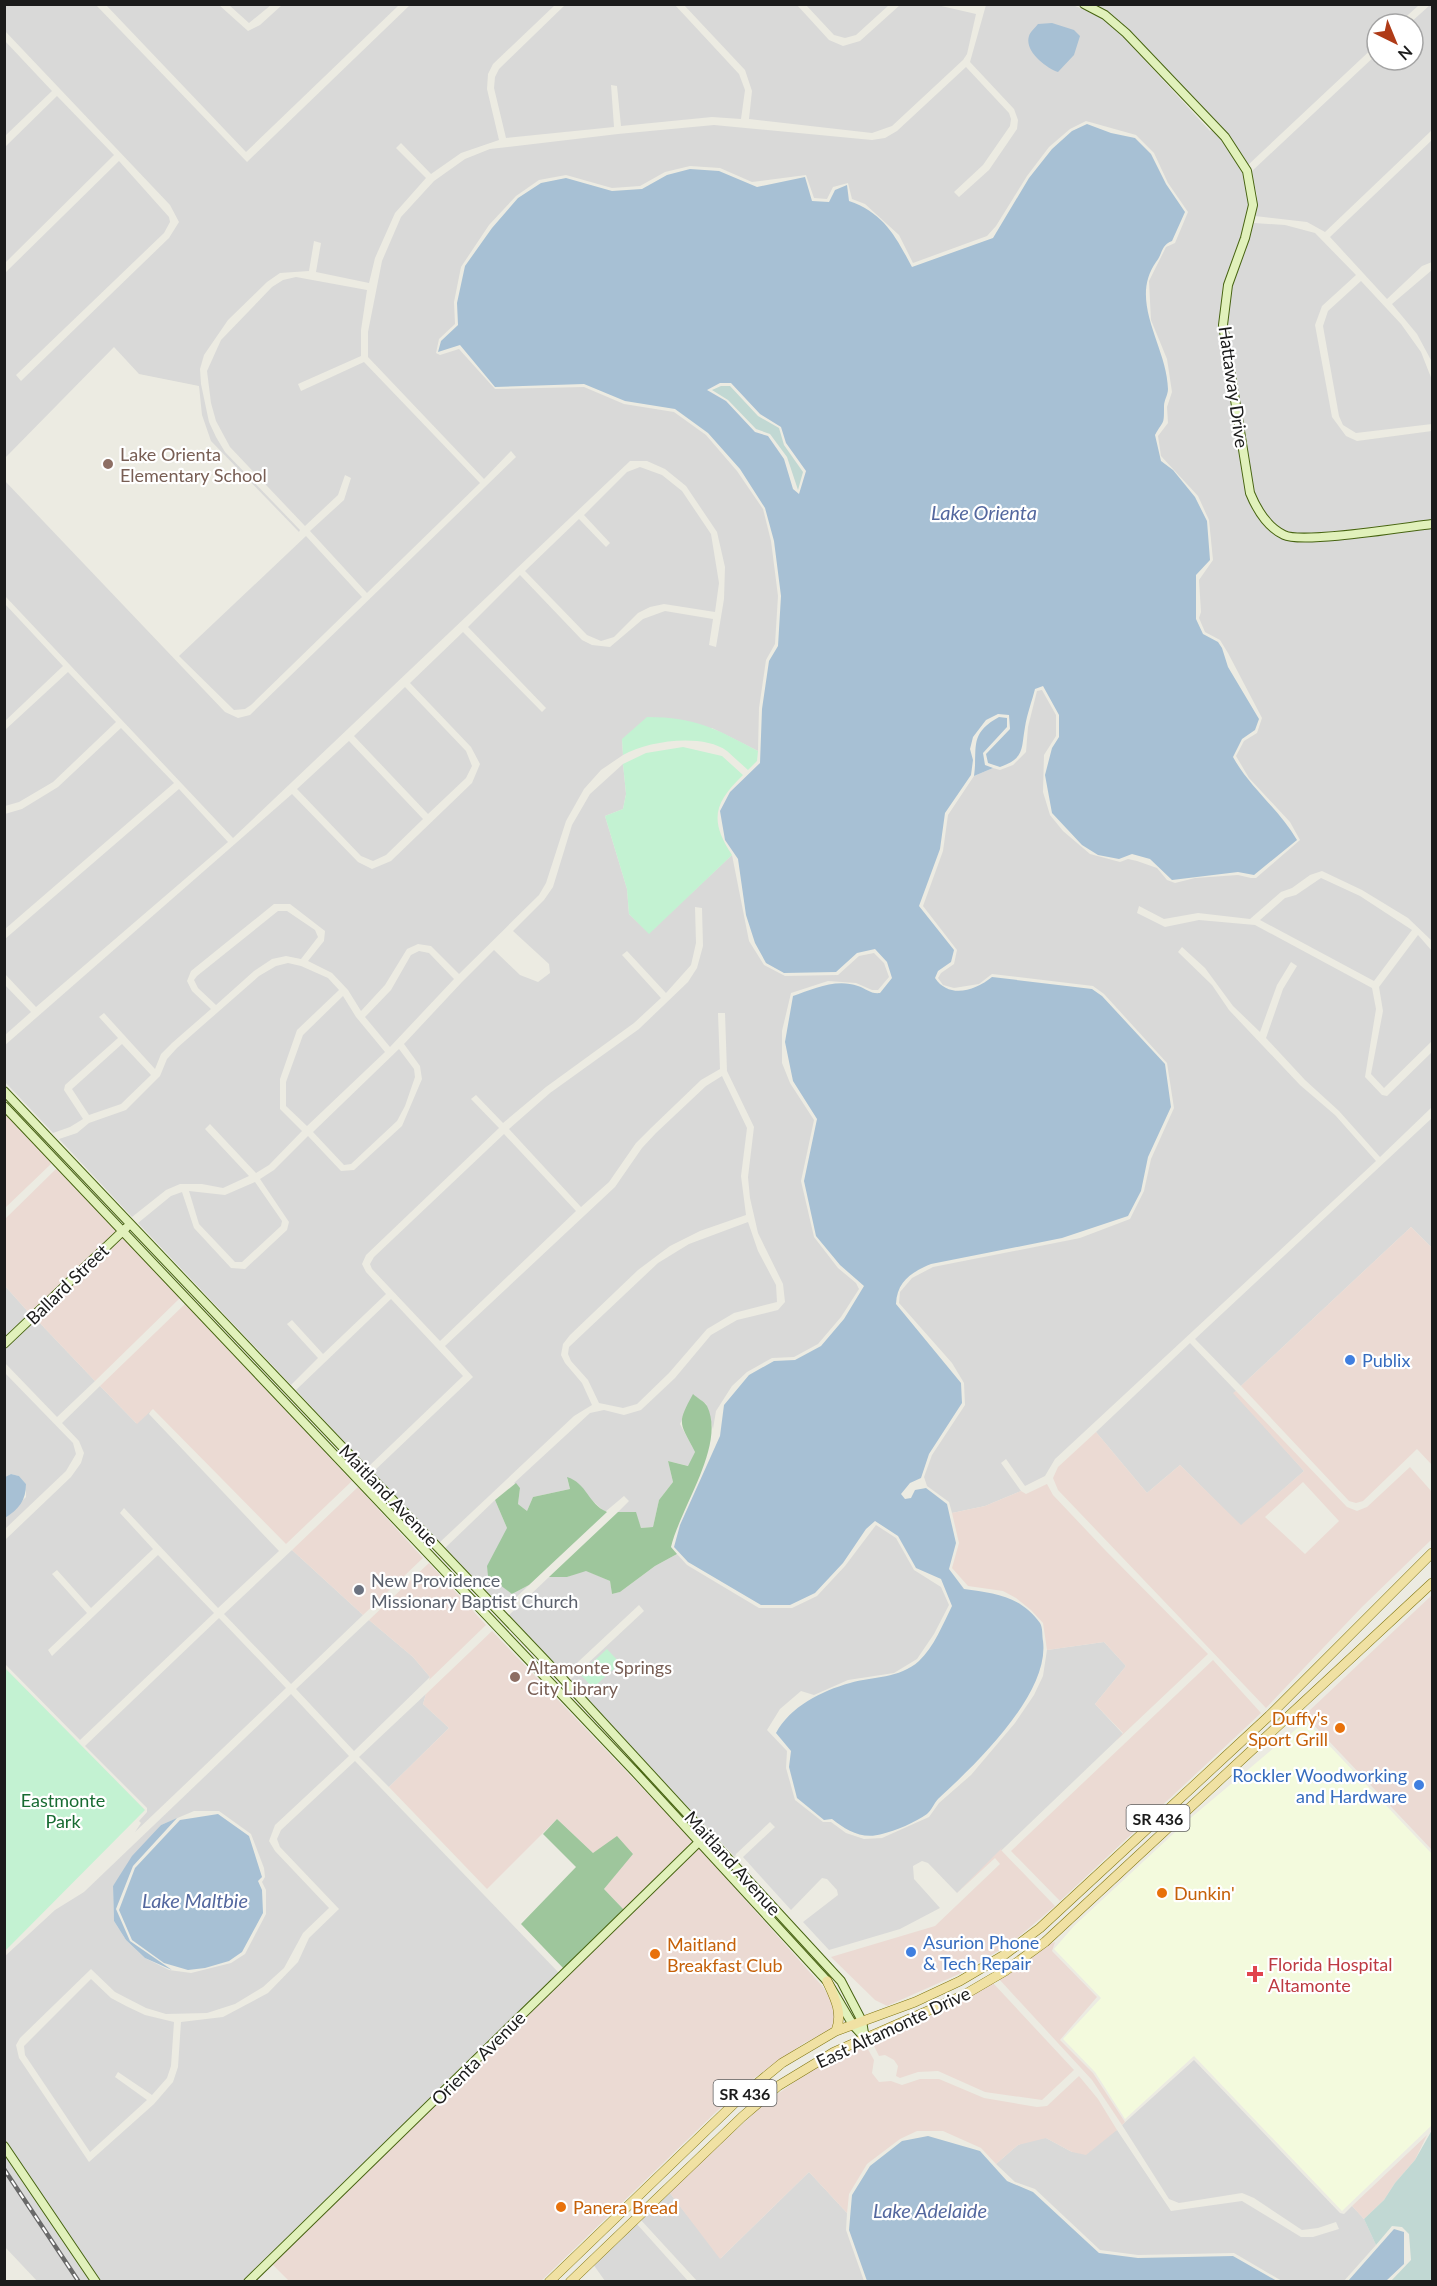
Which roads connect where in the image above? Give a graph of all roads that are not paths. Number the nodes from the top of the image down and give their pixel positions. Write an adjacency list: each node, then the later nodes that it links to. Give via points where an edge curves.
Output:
1 (1084, 4): 2 (main road, Hattaway Drive, via 1126,33 1225,137 1247,171 1253,205 1228,285 1223,325 1256,510 1275,530 1298,539)
2 (1432, 524)
3 (4, 1091): 5 (main road, Maitland Avenue)
4 (4, 1106): 6 (main road, Maitland Avenue)
5 (130, 1223): 6 (main road, Ballard Street); 10 (main road, Maitland Avenue)
6 (122, 1231): 7 (main road, Ballard Street); 11 (main road, Maitland Avenue)
7 (4, 1344)
8 (1432, 1553): 12 (main road, SR 436, via 1269,1716)
9 (1432, 1582): 13 (main road, East Altamonte Drive / SR 436)
10 (707, 1835): 11 (main road, Orienta Avenue); 19 (main road, Maitland Avenue, via 841,1981)
11 (699, 1843): 17 (main road, Maitland Avenue); 30 (main road, Orienta Avenue)
12 (1131, 1844): 13 (main road); 14 (main road, SR 436, via 1048,1921)
13 (1127, 1866): 16 (main road, East Altamonte Drive / SR 436, via 1045,1942)
14 (1004, 1955): 15 (main road, SR 436); 16 (main road)
15 (987, 1966): 18 (main road); 19 (main road, SR 436, via 934,1994)
16 (993, 1979): 18 (main road, East Altamonte Drive / SR 436)
17 (827, 1981): 19 (main road, Maitland Avenue); 20 (main road, via 839,2012)
18 (975, 1989): 21 (main road, East Altamonte Drive / SR 436)
19 (857, 2023): 20 (main road, SR 436); 21 (main road, Maitland Avenue)
20 (836, 2031): 22 (main road, East Altamonte Drive / SR 436, via 773,2070)
21 (865, 2039): 24 (main road, East Altamonte Drive / SR 436, via 778,2086)
22 (709, 2128): 24 (main road, via 713,2136); 25 (main road, East Altamonte Drive / SR 436)
23 (4, 2146): 29 (main road)
24 (710, 2147): 27 (main road, East Altamonte Drive / SR 436)
25 (638, 2197): 26 (main road, East Altamonte Drive / SR 436); 27 (main road)
26 (627, 2207): 28 (main road); 31 (main road, East Altamonte Drive / SR 436)
27 (635, 2218): 28 (main road, East Altamonte Drive / SR 436)
28 (623, 2230): 32 (main road, East Altamonte Drive / SR 436)
29 (96, 2282)
30 (248, 2282)
31 (549, 2282)
32 (570, 2282)

